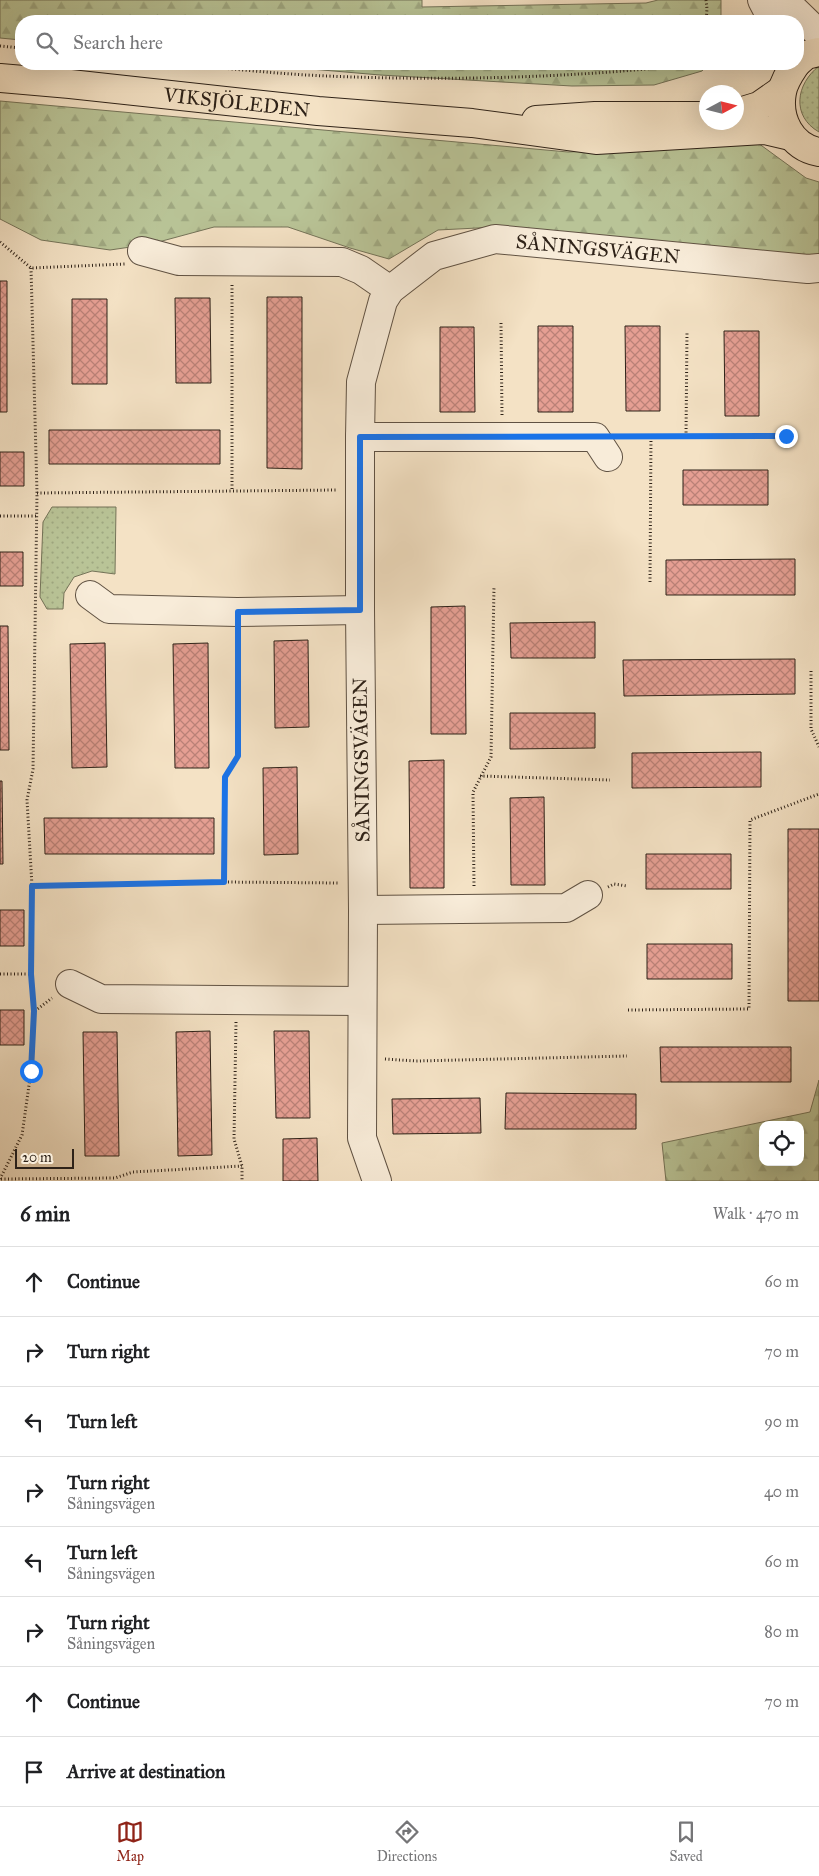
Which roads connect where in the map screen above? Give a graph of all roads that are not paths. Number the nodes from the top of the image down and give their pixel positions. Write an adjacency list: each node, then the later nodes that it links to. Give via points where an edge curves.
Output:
1 (762, 0): 3 (street)
2 (784, 0): 4 (street)
3 (769, 15)
4 (799, 15)
5 (804, 19): 6 (street)
6 (819, 34)
7 (819, 52): 8 (main road)
8 (804, 57)
9 (790, 71): 11 (main road, via 759,106); 14 (main road, via 780,104)
10 (0, 78): 13 (main road, VIKSJÖLEDEN, via 318,112)
11 (744, 111)
12 (699, 116): 13 (main road, VIKSJÖLEDEN, via 595,116)
13 (472, 123): 14 (main road, VIKSJÖLEDEN, via 596,140 764,130)
14 (790, 136): 15 (main road, via 808,150)
15 (819, 152)
16 (142, 251): 18 (street, via 179,261 342,262 361,270)
17 (819, 268): 18 (street, SÅNINGSVÄGEN, via 495,239 434,256)
18 (390, 290): 19 (street, SÅNINGSVÄGEN, via 383,302 361,382)
19 (360, 437): 20 (street, via 501,437); 22 (street, SÅNINGSVÄGEN)
20 (602, 447)
21 (90, 595): 22 (street, via 109,610)
22 (360, 610): 24 (street, SÅNINGSVÄGEN)
23 (588, 895): 24 (street, via 566,908)
24 (363, 910): 26 (street, SÅNINGSVÄGEN)
25 (70, 984): 26 (street, via 100,999)
26 (362, 1001): 27 (street, SÅNINGSVÄGEN, via 362,1138)
27 (377, 1181)

